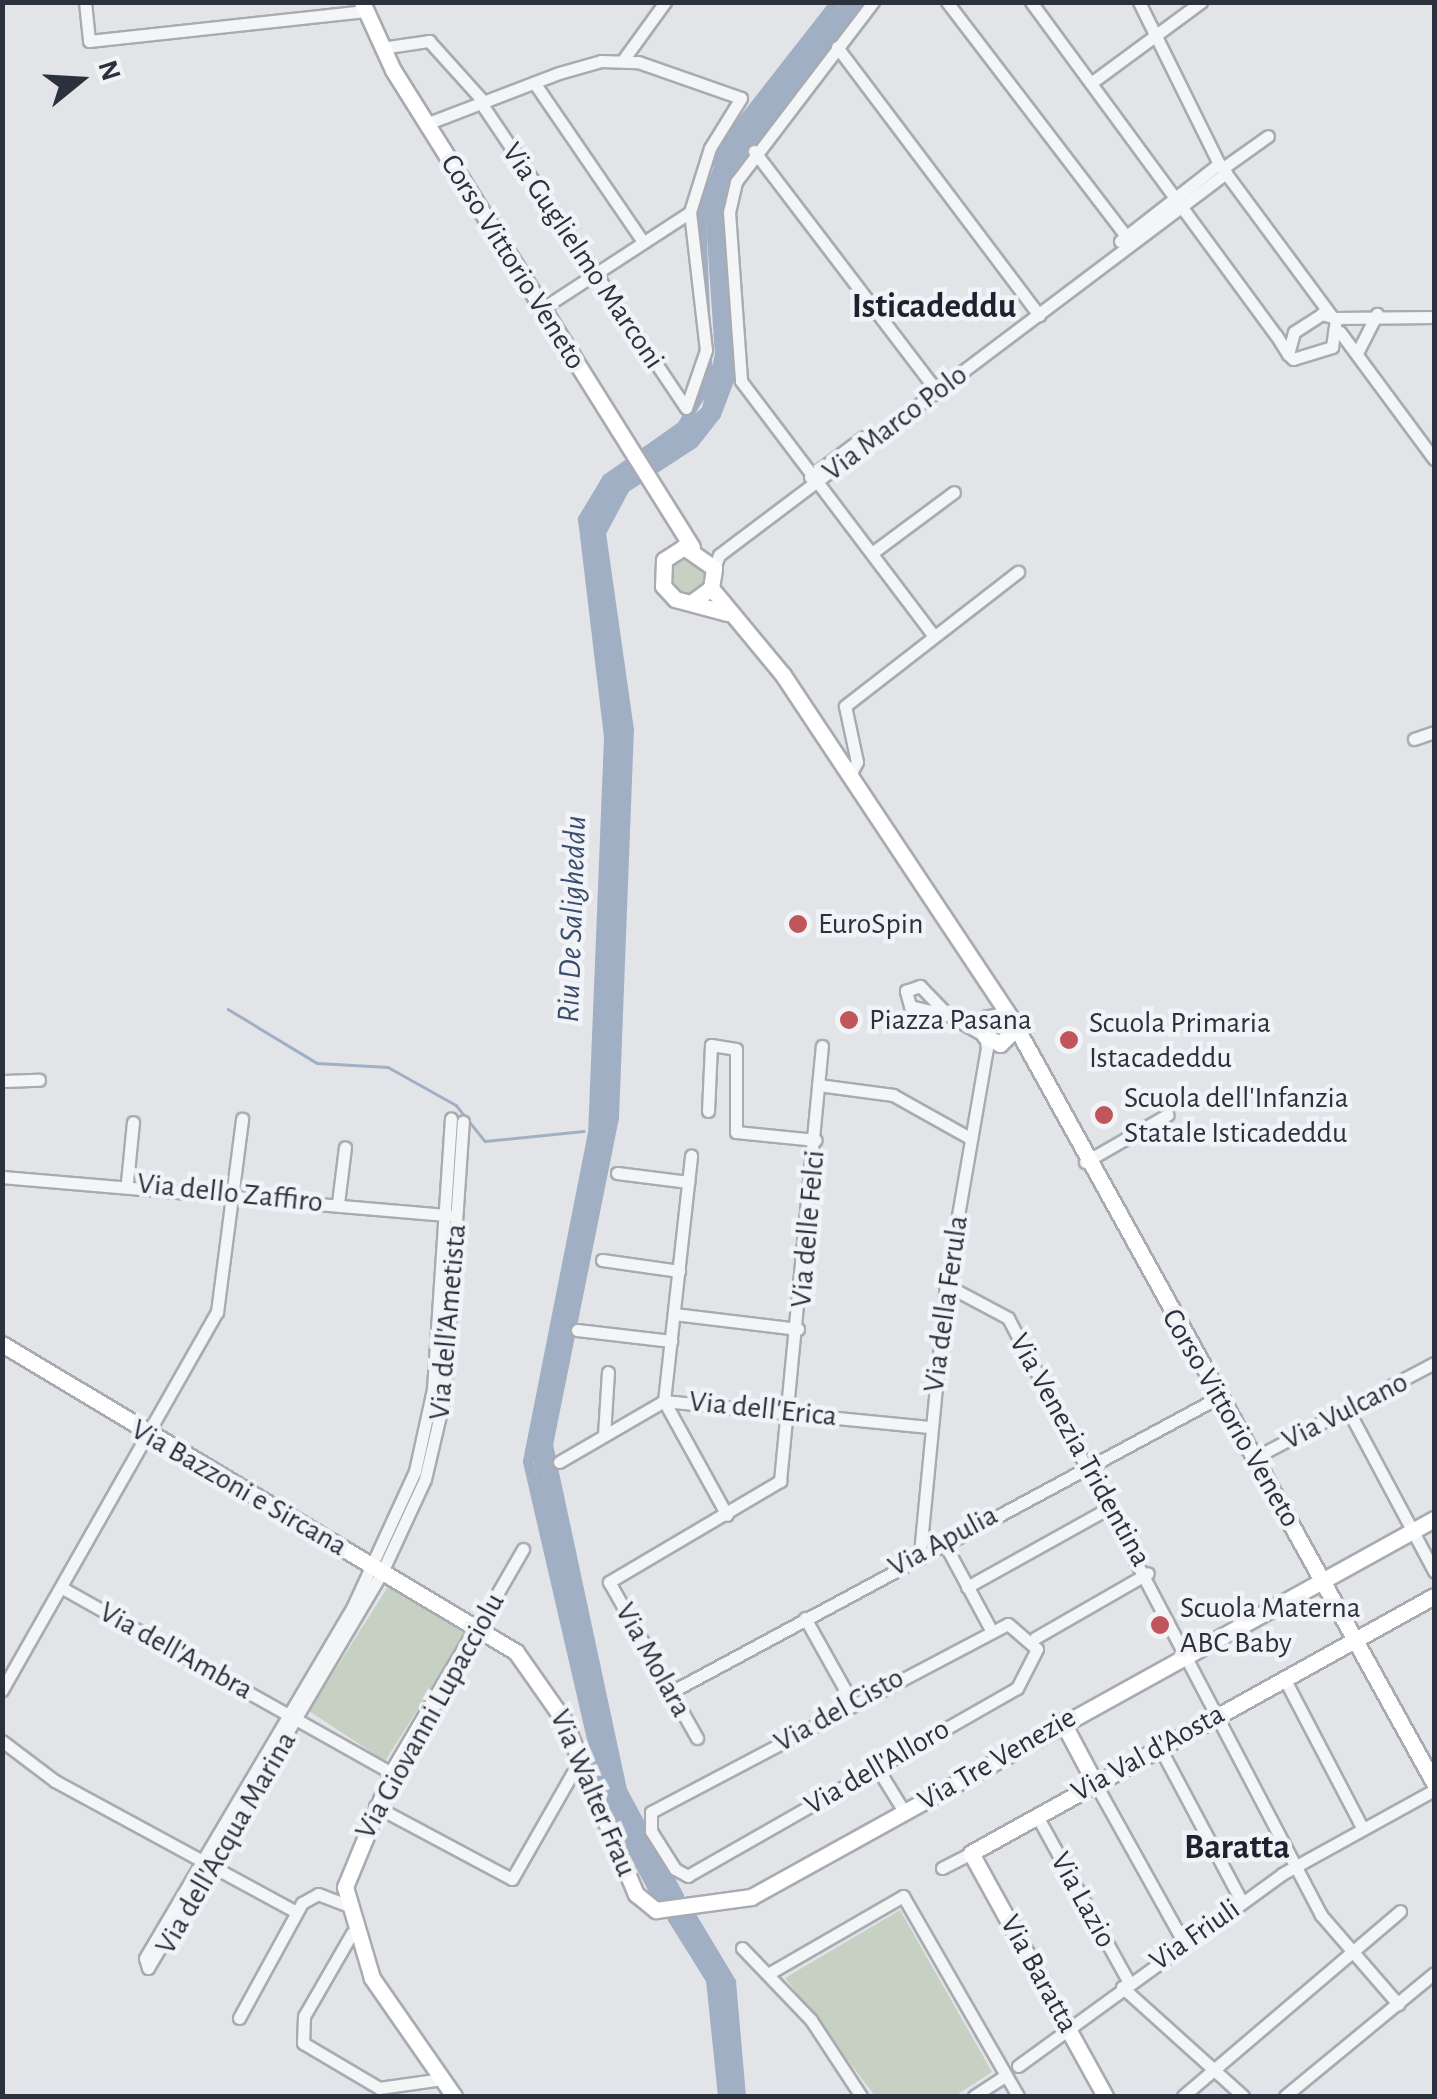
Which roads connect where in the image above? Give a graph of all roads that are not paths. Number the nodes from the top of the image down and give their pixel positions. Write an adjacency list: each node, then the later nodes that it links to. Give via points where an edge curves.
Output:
1 (86, 2): 8 (street, via 89,41)
2 (664, 2): 12 (street)
3 (873, 2): 10 (street)
4 (947, 2): 22 (street)
5 (1030, 2): 13 (street)
6 (1139, 2): 9 (street)
7 (1201, 2): 9 (street)
8 (364, 7): 11 (street, Corso Vittorio Veneto)
9 (1162, 33): 13 (street); 19 (street)
10 (836, 47): 18 (street); 26 (street)
11 (381, 48): 15 (street, Via Guglielmo Marconi, via 429,41); 16 (street, Corso Vittorio Veneto)
12 (623, 60): 14 (street); 21 (street, via 742,98 710,148)
13 (1091, 83): 20 (street)
14 (535, 84): 15 (street); 23 (street)
15 (482, 102): 16 (street); 24 (street, Via Guglielmo Marconi)
16 (426, 124): 25 (street, Corso Vittorio Veneto)
17 (1268, 136): 19 (street, Via Marco Polo)
18 (754, 151): 35 (street); 37 (street, via 729,212 741,381)
19 (1223, 168): 20 (street, Via Marco Polo); 28 (street)
20 (1178, 202): 22 (street, Via Marco Polo); 32 (street)
21 (690, 212): 23 (street); 24 (street, Via Guglielmo Marconi, via 706,350 686,408)
22 (1128, 239): 26 (street, Via Marco Polo)
23 (642, 240): 24 (street)
24 (592, 276): 25 (street)
25 (546, 306): 39 (street, Corso Vittorio Veneto)
26 (1036, 312): 35 (street, Via Marco Polo)
27 (1378, 312): 28 (street); 29 (street); 30 (street)
28 (1333, 316): 31 (street); 32 (street)
29 (1434, 316)
30 (1369, 323): 31 (street); 34 (street)
31 (1340, 332): 33 (street); 34 (street)
32 (1283, 335): 33 (street, via 1288,354 1308,362)
33 (1332, 347): 34 (street)
34 (1357, 353): 36 (street)
35 (935, 388): 37 (street, Via Marco Polo)
36 (1434, 459)
37 (816, 477): 40 (street, Via Marco Polo); 42 (street); 43 (street, Via Marco Polo)
38 (954, 492): 42 (street)
39 (674, 517): 40 (street, Corso Vittorio Veneto); 41 (street)
40 (697, 549): 41 (street); 43 (street)
41 (670, 552): 46 (street, via 662,586)
42 (872, 553): 48 (street)
43 (714, 568): 45 (street)
44 (1018, 572): 48 (street)
45 (711, 588): 46 (street); 47 (street, Corso Vittorio Veneto)
46 (692, 602): 47 (street)
47 (734, 619): 51 (street, Corso Vittorio Veneto)
48 (932, 634): 51 (street, via 845,706 857,762)
49 (1434, 732): 50 (street)
50 (1414, 739)
51 (850, 774): 53 (street, Corso Vittorio Veneto, via 977,971)
52 (923, 1001): 53 (street)
53 (996, 1033): 63 (street, Via della Ferula); 67 (street, Corso Vittorio Veneto, via 1024,1054)
54 (822, 1046): 57 (street, Via delle Felci)
55 (39, 1080): 56 (street)
56 (2, 1081)
57 (818, 1085): 63 (street, via 893,1095); 64 (street, Via delle Felci)
58 (708, 1111): 64 (street, via 711,1045 736,1048 736,1132)
59 (1167, 1114): 67 (street)
60 (242, 1119): 72 (street)
61 (457, 1121): 74 (street, Via dell'Ametista)
62 (133, 1122): 70 (street)
63 (970, 1138): 77 (street, Via della Ferula)
64 (816, 1140): 79 (street, Via delle Felci)
65 (345, 1147): 73 (street)
66 (692, 1155): 71 (street)
67 (1085, 1162): 85 (street, Corso Vittorio Veneto)
68 (617, 1174): 71 (street)
69 (2, 1177): 70 (street, Via dello Zaffiro)
70 (127, 1182): 72 (street, Via dello Zaffiro)
71 (688, 1182): 76 (street)
72 (235, 1193): 73 (street, Via dello Zaffiro); 91 (street, via 217,1312)
73 (338, 1204): 74 (street, Via dello Zaffiro)
74 (452, 1215): 102 (street, Via dell'Ametista, via 426,1432)
75 (602, 1260): 76 (street)
76 (679, 1271): 78 (street)
77 (946, 1285): 89 (street, Via della Ferula); 94 (street, Via Venezia Tridentina, via 1008,1318)
78 (674, 1314): 79 (street); 81 (street)
79 (798, 1329): 88 (street, Via delle Felci)
80 (577, 1330): 81 (street)
81 (671, 1341): 86 (street)
82 (2, 1344): 91 (street, Via Bazzoni e Sircana)
83 (1434, 1363): 87 (street, Via Vulcano)
84 (608, 1372): 90 (street)
85 (1219, 1398): 92 (street, Corso Vittorio Veneto); 94 (street, Via Apulia)
86 (664, 1401): 88 (street, Via dell'Erica); 90 (street, Via dell'Erica); 96 (street)
87 (1348, 1410): 92 (street, Via Vulcano); 98 (street)
88 (790, 1412): 89 (street, Via dell'Erica); 96 (street, Via delle Felci, via 780,1481)
89 (930, 1427): 101 (street, Via della Ferula)
90 (604, 1435): 93 (street, Via dell'Erica)
91 (149, 1437): 102 (street, Via Bazzoni e Sircana); 108 (street, via 89,1533)
92 (1254, 1458): 105 (street, Corso Vittorio Veneto)
93 (559, 1462)
94 (1087, 1463): 95 (street, Via Venezia Tridentina); 99 (street, Via Apulia)
95 (1111, 1507): 104 (street, Via Venezia Tridentina); 107 (street)
96 (728, 1515): 106 (street, Via delle Felci)
97 (1434, 1519): 98 (street, Via Tre Venezie)
98 (1413, 1530): 103 (street); 105 (street, Via Tre Venezie)
99 (943, 1542): 101 (street, Via Apulia); 107 (street)
100 (524, 1549): 112 (street, Via Giovanni Lupacciolu)
101 (920, 1553): 110 (street, Via Apulia)
102 (378, 1567): 112 (street, Via Bazzoni e Sircana); 123 (street, Via dell'Acqua Marina)
103 (1434, 1572)
104 (1148, 1573): 113 (street); 115 (street, Via Venezia Tridentina)
105 (1322, 1580): 114 (street, Corso Vittorio Veneto); 115 (street, Via Tre Venezie)
106 (609, 1582): 120 (street, Via Molara)
107 (967, 1586): 111 (street)
108 (64, 1589): 119 (street); 123 (street, Via dell'Ambra)
109 (1434, 1596): 114 (street, Via Val d'Aosta)
110 (805, 1618): 120 (street, Via Apulia); 121 (street)
111 (989, 1626): 113 (street, via 1008,1624); 121 (street, Via del Cisto)
112 (478, 1627): 116 (street, Via Giovanni Lupacciolu); 117 (street, Via Walter Frau)
113 (1035, 1638): 129 (street, Via dell'Alloro, via 1034,1668 1018,1688)
114 (1355, 1639): 118 (street, Via Val d'Aosta); 128 (street, Corso Vittorio Veneto)
115 (1189, 1650): 122 (street, Via Venezia Tridentina); 124 (street, Via Tre Venezie)
116 (463, 1651): 117 (street, via 482,1644); 131 (street, Via Giovanni Lupacciolu)
117 (531, 1666): 130 (street, Via Walter Frau)
118 (1285, 1680): 122 (street, Via Val d'Aosta); 137 (street)
119 (2, 1690)
120 (671, 1692): 125 (street, Via Molara)
121 (852, 1704): 142 (street, Via del Cisto, via 648,1820)
122 (1220, 1712): 127 (street, Via Val d'Aosta); 140 (street, Via Venezia Tridentina)
123 (292, 1716): 131 (street, Via dell'Ambra); 139 (street, Via dell'Acqua Marina)
124 (1062, 1720): 132 (street); 135 (street, Via Tre Venezie)
125 (697, 1738)
126 (2, 1741): 139 (street, via 55,1782)
127 (1160, 1748): 132 (street, Via Val d'Aosta); 143 (street)
128 (1430, 1765): 133 (street, Corso Vittorio Veneto)
129 (876, 1766): 135 (street); 142 (street, Via dell'Alloro)
130 (584, 1770): 134 (street, via 572,1774 512,1879); 145 (street, Via Walter Frau, via 636,1894)
131 (392, 1772): 134 (street, Via Giovanni Lupacciolu)
132 (1095, 1783): 136 (street, Via Val d'Aosta); 149 (street)
133 (1434, 1786): 137 (street, Via Friuli)
134 (375, 1806): 144 (street, Via Giovanni Lupacciolu, via 350,1864)
135 (905, 1813): 145 (street, Via Tre Venezie, via 750,1897)
136 (1037, 1816): 138 (street, Via Val d'Aosta); 154 (street, Via Lazio)
137 (1363, 1828): 140 (street, Via Friuli)
138 (971, 1853): 141 (street, Via Val d'Aosta); 157 (street, Via Baratta)
139 (209, 1861): 139 (street, Via dell'Acqua Marina, via 145,1958 148,1968); 147 (street)
140 (1301, 1862): 143 (street, Via Friuli); 151 (street, Via Venezia Tridentina, via 1322,1915)
141 (942, 1868)
142 (688, 1876)
143 (1242, 1902): 149 (street, Via Friuli)
144 (346, 1905): 147 (street, via 318,1894); 148 (street, Via Giovanni Lupacciolu)
145 (662, 1910)
146 (1400, 1911): 151 (street)
147 (296, 1912): 156 (street)
148 (352, 1934): 161 (street, Via Giovanni Lupacciolu); 161 (street, via 304,2016 303,2043 379,2088)
149 (1184, 1943): 154 (street, Via Friuli)
150 (742, 1948): 153 (street)
151 (1353, 1951): 155 (street, Via Venezia Tridentina); 159 (street)
152 (1434, 1972): 155 (street)
153 (768, 1974): 160 (street, via 903,1896); 163 (street)
154 (1125, 1985): 157 (street, Via Friuli); 159 (street, Via Lazio)
155 (1398, 2004): 169 (street)
156 (239, 2018)
157 (1069, 2027): 158 (street, Via Friuli); 166 (street, Via Baratta)
158 (1018, 2066)
159 (1214, 2070): 167 (street); 168 (street, Via Lazio)
160 (1006, 2076): 164 (street); 165 (street)
161 (442, 2080): 162 (street, Via Giovanni Lupacciolu)
162 (454, 2096)
163 (862, 2096)
164 (974, 2096)
165 (1018, 2096)
166 (1105, 2096)
167 (1182, 2096)
168 (1244, 2096)
169 (1285, 2096)

